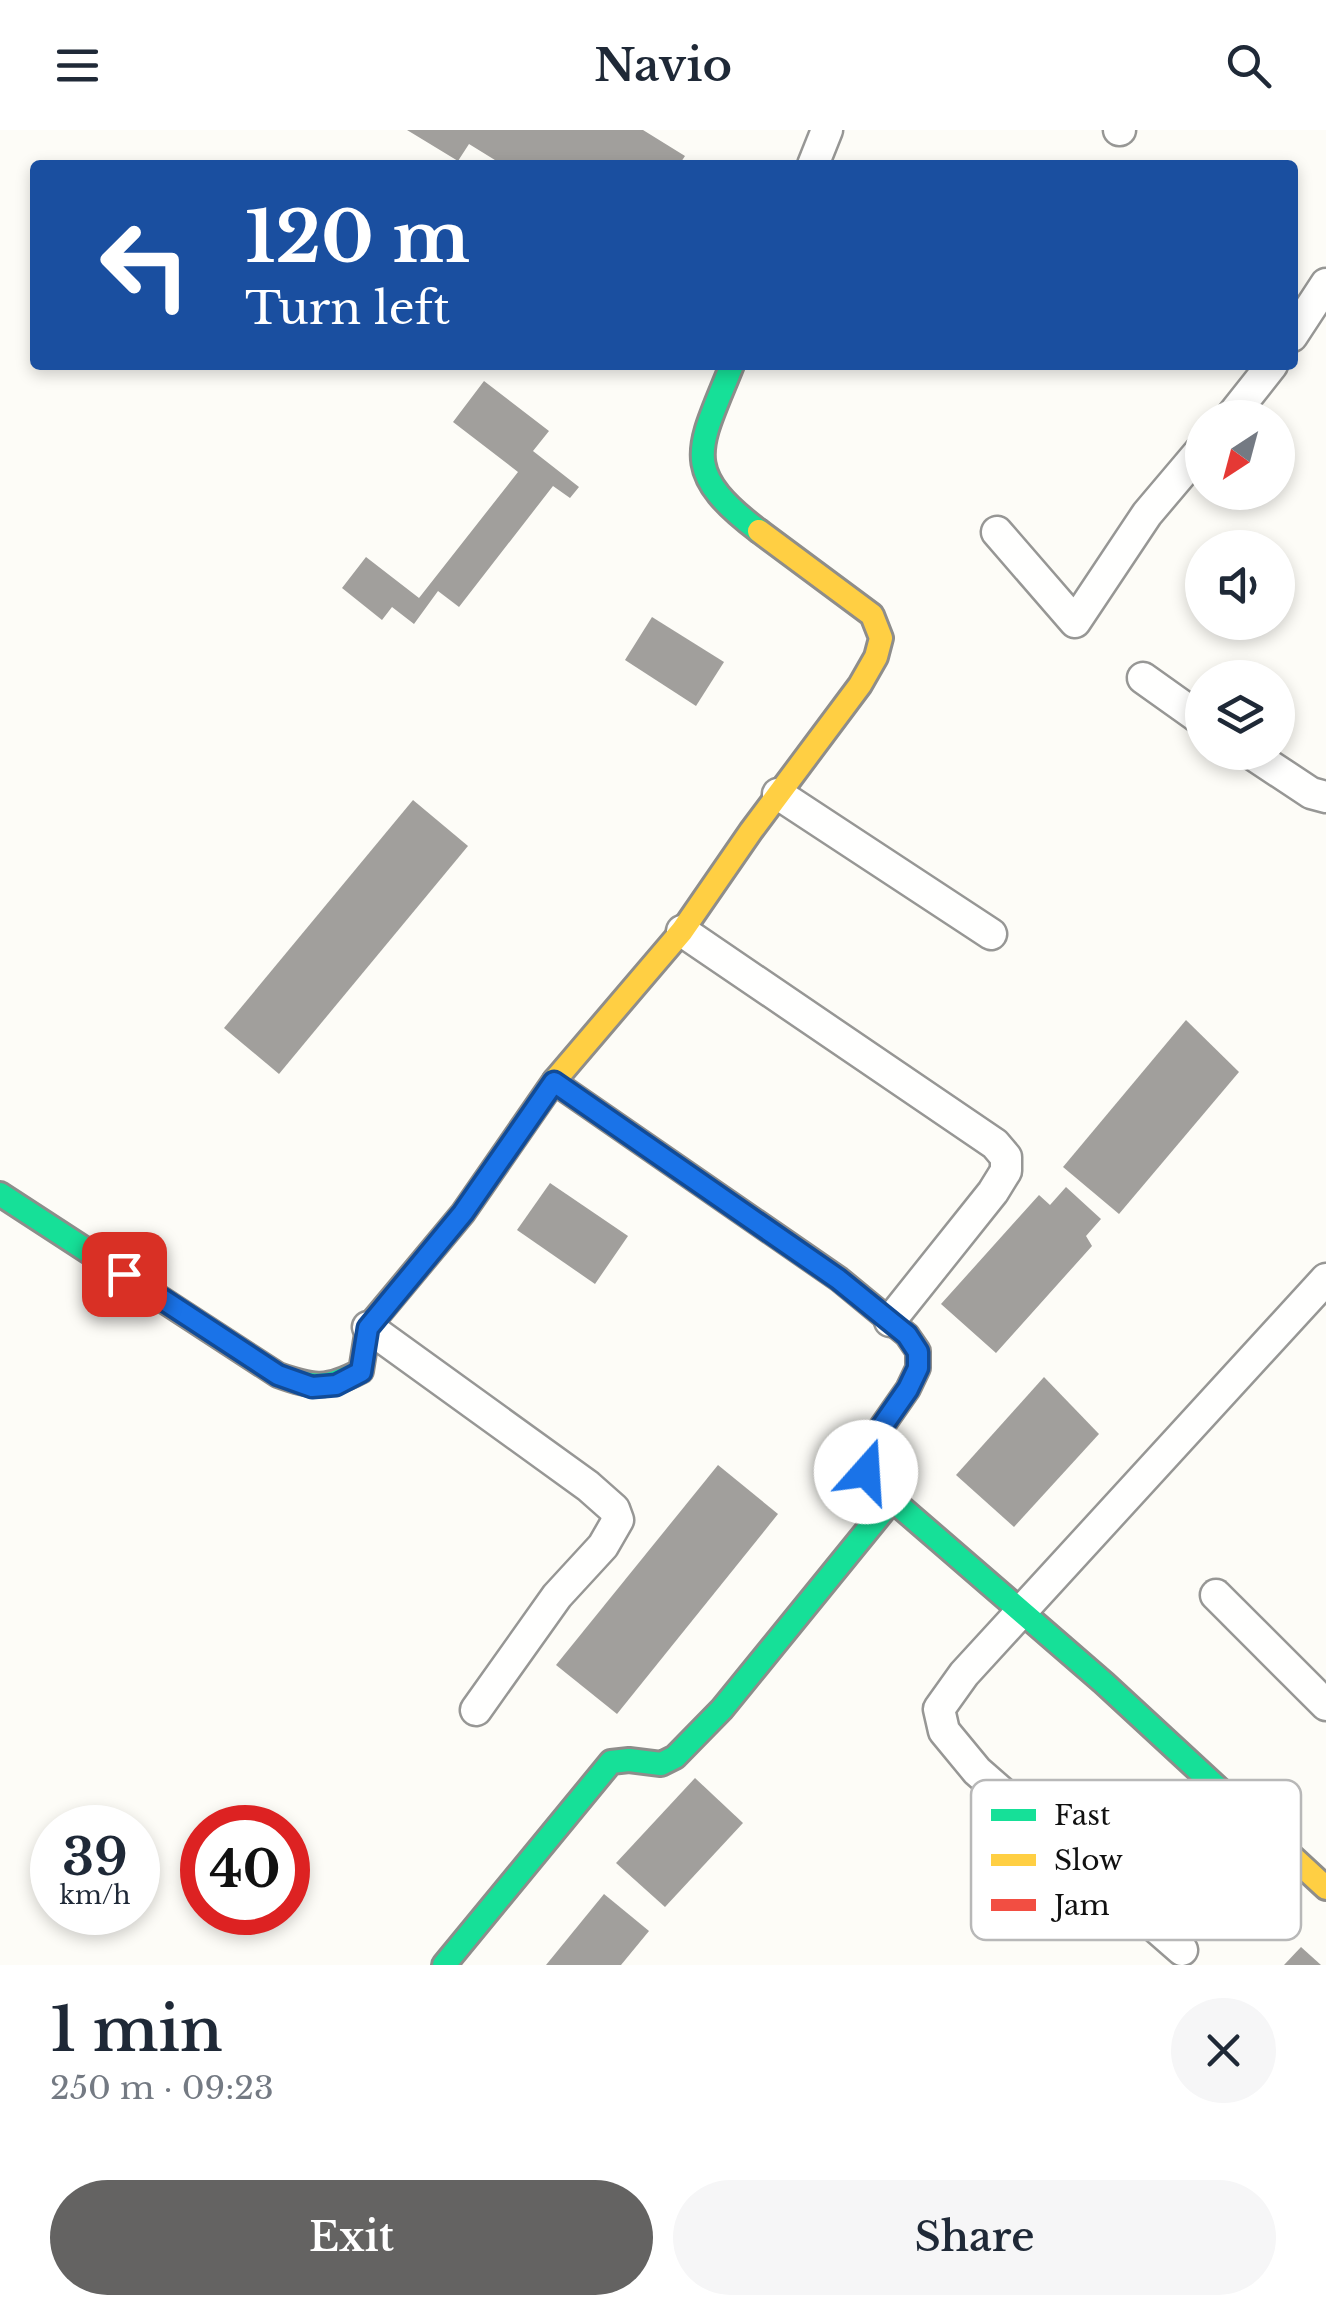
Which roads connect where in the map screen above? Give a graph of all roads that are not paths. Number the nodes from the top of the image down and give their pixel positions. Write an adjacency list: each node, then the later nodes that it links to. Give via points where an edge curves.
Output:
1 (827, 130): 2 (street)
2 (815, 160)
3 (1326, 284): 4 (street)
4 (1298, 327)
5 (730, 370): 13 (street, via 700,452 704,471 737,514 872,615 881,638 860,685)
6 (1268, 370): 7 (street)
7 (1244, 400)
8 (1185, 469): 9 (street, via 1075,622)
9 (997, 532)
10 (1142, 678): 11 (street)
11 (1185, 708)
12 (1276, 770): 14 (street)
13 (778, 794): 15 (street); 16 (street)
14 (1326, 797)
15 (682, 931): 17 (street); 20 (street, via 1006,1157 994,1192)
16 (991, 934)
17 (554, 1082): 20 (street); 21 (street, via 463,1213)
18 (0, 1194): 21 (street, via 278,1375 312,1387 336,1385 361,1372)
19 (1326, 1278): 24 (street)
20 (890, 1321): 22 (street, via 918,1352 908,1389 867,1456 866,1472)
21 (368, 1328): 26 (street, via 588,1486 618,1520)
22 (892, 1500): 24 (street); 33 (street, via 676,1757 661,1764 611,1762)
23 (1216, 1594): 25 (street)
24 (1021, 1611): 27 (street, via 940,1709 944,1731); 28 (street)
25 (1326, 1704)
26 (476, 1710)
27 (987, 1780)
28 (1214, 1780)
29 (1301, 1857): 30 (street)
30 (1321, 1875)
31 (1171, 1940): 32 (street)
32 (1182, 1950)
33 (444, 1965)

